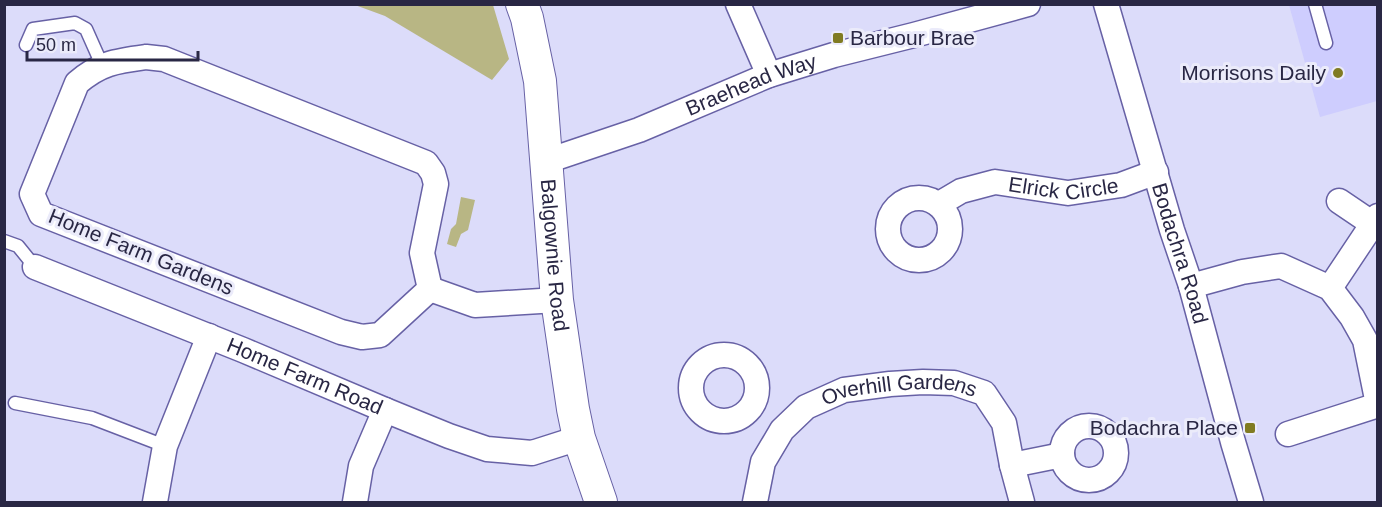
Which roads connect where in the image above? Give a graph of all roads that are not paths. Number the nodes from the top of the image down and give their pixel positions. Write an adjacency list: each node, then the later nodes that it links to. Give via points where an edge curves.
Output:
1 (522, 4): 10 (street, Balgownie Road, via 540,81)
2 (738, 4): 9 (street)
3 (1028, 4): 9 (street, Braehead Way)
4 (1106, 4): 11 (street, Bodachra Road)
5 (1315, 4): 6 (lane)
6 (1326, 43)
7 (26, 45): 8 (lane, via 33,29 75,23 86,29)
8 (102, 65): 19 (street, Home Farm Gardens, via 146,57 164,59 426,163 436,184 422,253); 19 (street, Home Farm Gardens, via 77,83 67,107 32,194 41,214 362,337 380,335)
9 (769, 75): 10 (street, Braehead Way, via 639,130)
10 (547, 161): 20 (street, Balgownie Road)
11 (1156, 172): 13 (street, Elrick Circle, via 1121,185 1068,193 995,182 961,191); 17 (street, Bodachra Road)
12 (1339, 201): 14 (street)
13 (939, 204)
14 (1375, 220): 18 (street)
15 (4, 241): 16 (lane, via 18,246)
16 (36, 267): 21 (street, Home Farm Road)
17 (1191, 286): 18 (street, via 1281,266); 38 (street, Bodachra Road)
18 (1330, 288): 22 (street)
19 (430, 289): 20 (street, via 476,304)
20 (557, 300): 29 (street, Balgownie Road)
21 (210, 336): 26 (street, Home Farm Road); 30 (street)
22 (1371, 338): 24 (street)
23 (15, 403): 30 (lane, via 92,417)
24 (1377, 404): 28 (street)
25 (750, 408): 27 (street)
26 (385, 410): 29 (street, Home Farm Road, via 487,449 532,453); 34 (street, via 361,466)
27 (782, 430): 32 (street, Overhill Gardens, via 806,407 844,390 901,383 954,383 984,393 1004,423); 36 (street, Overhill Gardens, via 763,462)
28 (1288, 434)
29 (579, 438): 35 (street, Balgownie Road)
30 (165, 446): 33 (street)
31 (1062, 455): 32 (street)
32 (1012, 465): 37 (street, Overhill Gardens)
33 (155, 502)
34 (355, 502)
35 (601, 502)
36 (755, 502)
37 (1022, 502)
38 (1251, 502)

